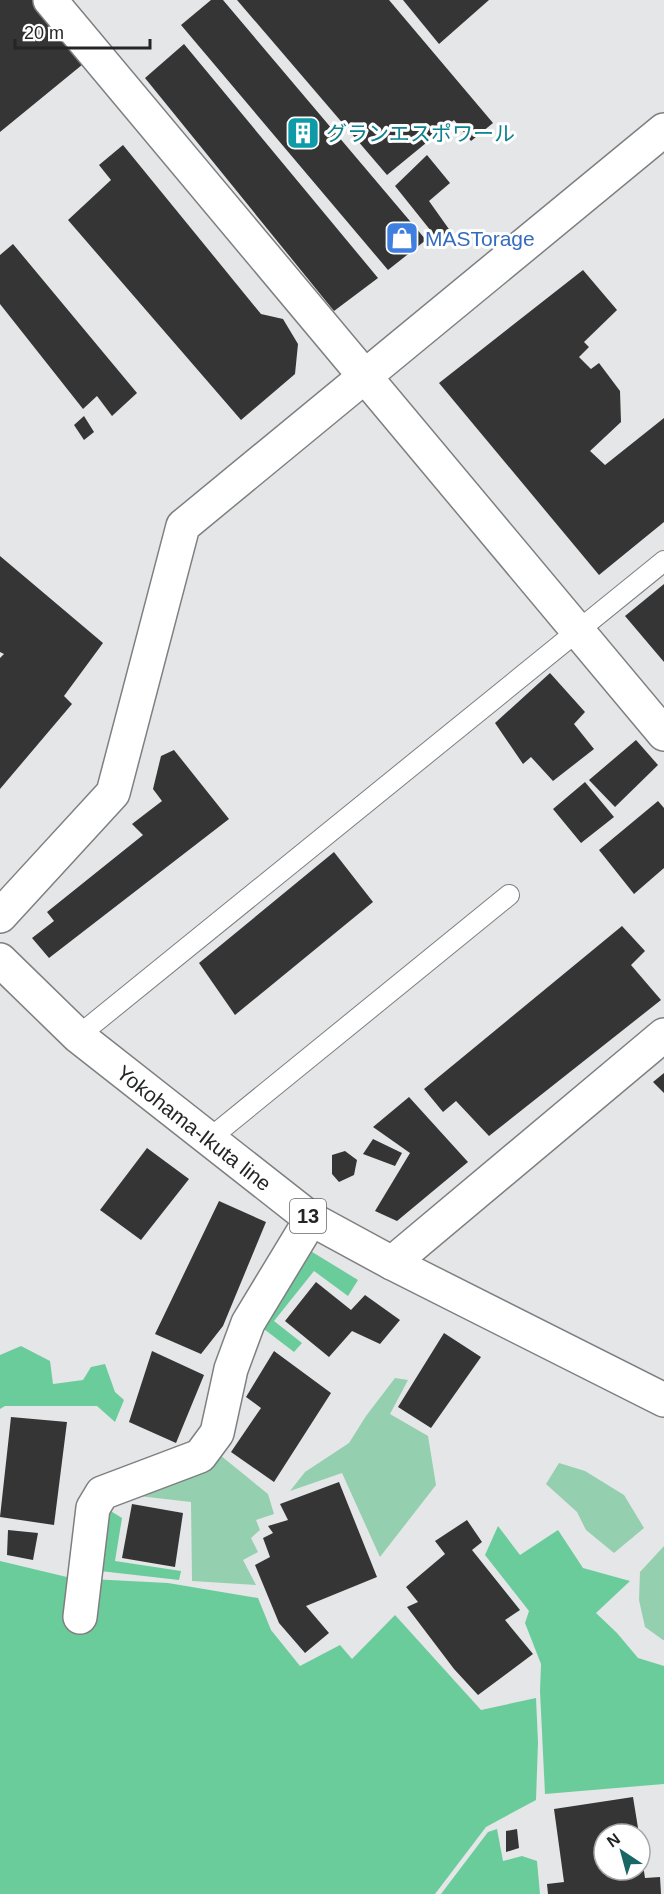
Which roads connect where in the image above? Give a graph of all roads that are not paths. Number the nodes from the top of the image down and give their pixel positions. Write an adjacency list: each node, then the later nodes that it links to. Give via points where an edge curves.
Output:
1 (50, 0): 3 (street)
2 (664, 130): 3 (street)
3 (365, 376): 5 (street); 8 (street, via 183,526 113,793)
4 (664, 561): 5 (lane)
5 (578, 631): 6 (street); 11 (lane)
6 (664, 734)
7 (509, 895): 12 (lane)
8 (0, 916)
9 (0, 960): 11 (street, Yokohama-Ikuta line / 13)
10 (664, 1035): 14 (street)
11 (78, 1036): 12 (street, Yokohama-Ikuta line / 13)
12 (208, 1139): 13 (street, Yokohama-Ikuta line / 13)
13 (311, 1219): 14 (street, Yokohama-Ikuta line / 13); 16 (street, via 248,1323 231,1369 217,1433 200,1456 102,1493 93,1508)
14 (392, 1263): 15 (street, Yokohama-Ikuta line / 13)
15 (664, 1400)
16 (80, 1617)

